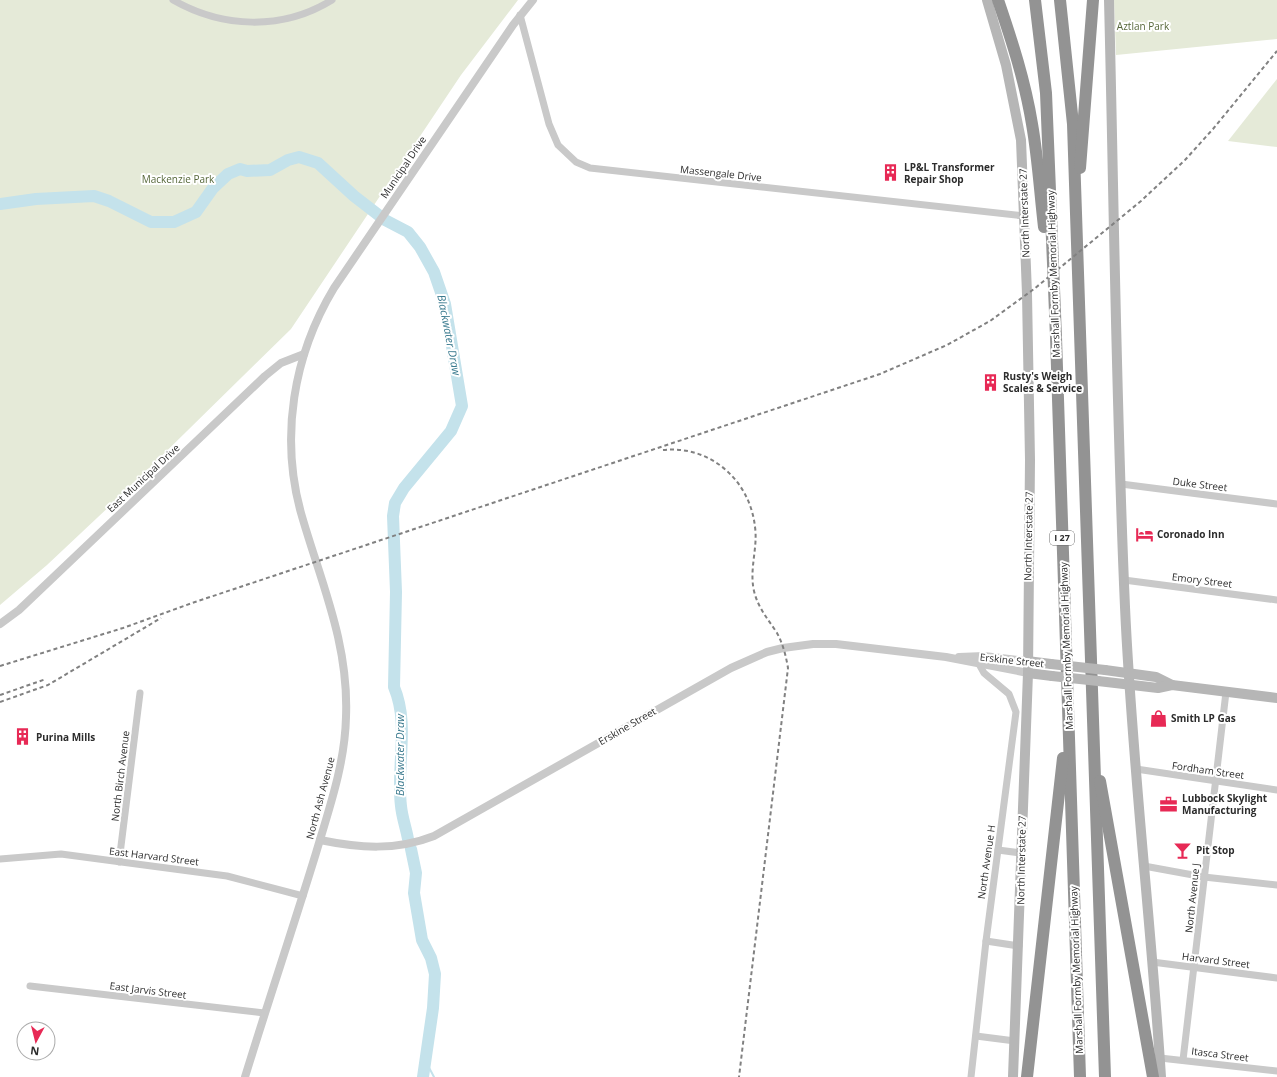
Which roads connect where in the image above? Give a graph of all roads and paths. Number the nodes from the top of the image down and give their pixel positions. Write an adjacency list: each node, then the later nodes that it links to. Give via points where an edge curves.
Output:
1 (173, 0): 2 (street, via 211,17 253,23 299,14)
2 (332, 0)
3 (533, 0): 10 (street, Municipal Drive)
4 (987, 0): 12 (main road, North Interstate 27, via 1006,65 1020,134 1024,171)
5 (998, 0): 13 (highway, via 1018,61 1032,124)
6 (1035, 0): 13 (highway, Marshall Formby Memorial Highway / I 27, via 1046,93)
7 (1060, 0): 11 (highway, I 27, via 1073,124)
8 (1093, 0): 11 (highway, via 1083,143)
9 (1109, 0): 15 (main road)
10 (520, 15): 12 (street, Massengale Drive, via 549,124 558,145 576,162 590,168); 14 (street, Municipal Drive, via 383,214 324,305)
11 (1076, 201): 31 (highway, I 27)
12 (1024, 216): 21 (main road, North Interstate 27, via 1030,460)
13 (1055, 333): 27 (highway, Marshall Formby Memorial Highway / I 27)
14 (304, 354): 19 (street, East Municipal Drive, via 281,363 265,376 19,610); 35 (street, North Ash Avenue, via 296,382 291,417 294,474 302,514 336,622 346,691 346,718 339,773)
15 (1121, 484): 16 (street, Duke Street); 17 (main road)
16 (1277, 504)
17 (1124, 580): 18 (street, Emory Street); 24 (main road)
18 (1277, 600)
19 (0, 624)
20 (946, 657): 21 (street, Erskine Street, via 984,656); 22 (street, Erskine Street); 35 (street, Erskine Street, via 836,644 798,645 767,652 731,668 434,836 408,845 389,847 357,847)
21 (1027, 661): 23 (main road, North Interstate 27); 24 (main road, Erskine Street, bridge)
22 (979, 664): 23 (street, Erskine Street); 36 (street, North Avenue H, via 1008,694 1016,712)
23 (1028, 673): 25 (main road, Erskine Street, bridge); 37 (main road, North Interstate 27)
24 (1129, 673): 25 (main road); 26 (main road, Erskine Street, via 1156,677)
25 (1130, 685): 26 (main road, Erskine Street, via 1158,688); 32 (main road)
26 (1172, 685): 28 (main road, Erskine Street)
27 (1067, 691): 59 (highway, via 1061,778); 60 (highway, Marshall Formby Memorial Highway / I 27)
28 (1226, 692): 30 (main road, Erskine Street); 33 (street, North Avenue J)
29 (140, 693): 39 (street, North Birch Avenue)
30 (1277, 698)
31 (1093, 742): 61 (highway, I 27); 62 (highway)
32 (1136, 769): 33 (street, Fordham Street); 40 (main road)
33 (1215, 781): 34 (street, Fordham Street); 41 (street, North Avenue J)
34 (1277, 790)
35 (320, 840): 43 (street, North Ash Avenue)
36 (998, 850): 37 (street); 44 (street, North Avenue H)
37 (1021, 853): 45 (main road, North Interstate 27)
38 (0, 859): 39 (street, East Harvard Street, via 61,854)
39 (119, 862): 43 (street, East Harvard Street, via 227,876)
40 (1144, 866): 41 (street); 46 (main road)
41 (1204, 877): 42 (street); 47 (street, North Avenue J)
42 (1277, 884)
43 (303, 896): 50 (street, North Ash Avenue)
44 (986, 941): 45 (street); 51 (street, North Avenue H)
45 (1019, 946): 52 (main road, North Interstate 27)
46 (1152, 962): 47 (street, Harvard Street); 53 (main road)
47 (1194, 968): 48 (street, Harvard Street); 54 (street, North Avenue J)
48 (1277, 978)
49 (30, 986): 50 (street, East Jarvis Street)
50 (264, 1013): 56 (street, North Ash Avenue)
51 (976, 1036): 52 (street); 57 (street, North Avenue H)
52 (1015, 1041): 58 (main road, North Interstate 27)
53 (1160, 1058): 54 (street, Itasca Street); 63 (main road)
54 (1183, 1060): 55 (street, Itasca Street)
55 (1276, 1073)
56 (245, 1077)
57 (971, 1077)
58 (1013, 1077)
59 (1027, 1077)
60 (1080, 1077)
61 (1104, 1077)
62 (1153, 1077)
63 (1161, 1077)

